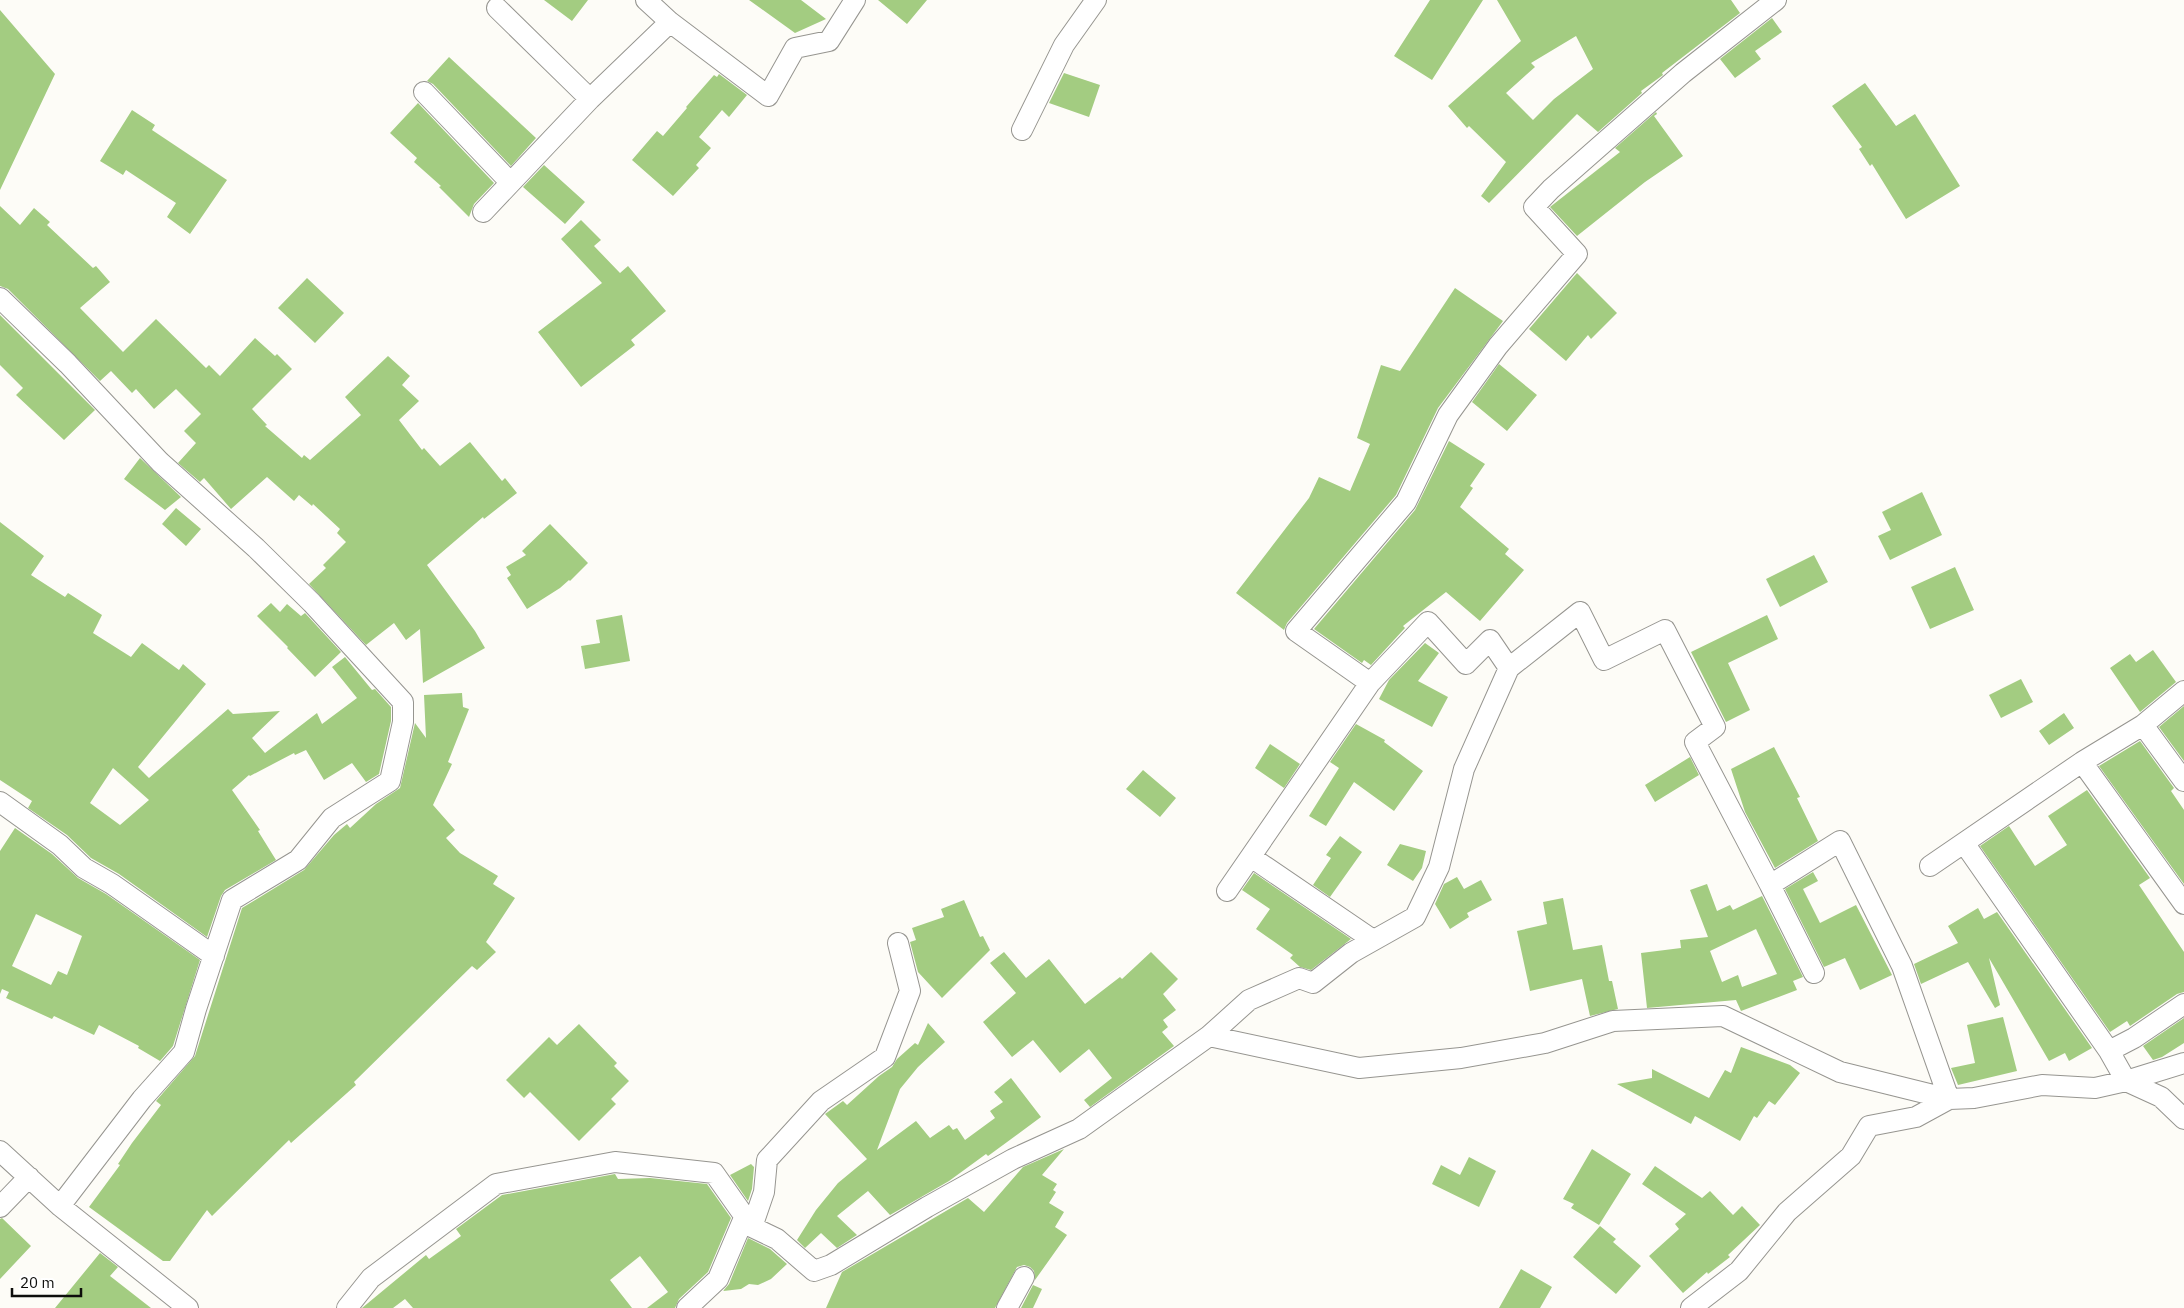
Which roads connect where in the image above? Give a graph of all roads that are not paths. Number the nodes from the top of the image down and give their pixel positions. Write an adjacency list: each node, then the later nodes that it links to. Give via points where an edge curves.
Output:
1 (646, 0): 6 (street)
2 (855, 0): 6 (street, via 829,41 795,48 768,96)
3 (1096, 0): 9 (street, via 1064,45)
4 (1776, 0): 14 (street, via 1683,73 1550,189 1534,207 1577,254 1498,346 1448,415 1406,502 1296,631)
5 (497, 8): 8 (street)
6 (670, 22): 8 (street)
7 (424, 92): 10 (street)
8 (590, 99): 10 (street)
9 (1022, 130)
10 (510, 182): 11 (street)
11 (483, 212)
12 (0, 298): 28 (street, via 68,364 160,462 312,603 403,702 403,722 390,781 332,818 298,860 232,900)
13 (1509, 668): 14 (street, via 1490,640 1466,664 1428,622); 23 (street, via 1580,612 1604,660 1665,630 1715,727 1695,742); 26 (street, via 1464,769 1439,867 1415,918)
14 (1370, 683): 21 (street)
15 (2184, 691): 16 (street)
16 (2143, 725): 17 (street); 18 (street)
17 (2082, 762): 20 (street); 25 (street)
18 (2184, 781)
19 (0, 802): 28 (street, via 53,840 84,868)
20 (1964, 843): 22 (street); 32 (street)
21 (1251, 857): 24 (street); 26 (street)
22 (1930, 866)
23 (1770, 885): 29 (street); 35 (street, via 1840,841 1902,966)
24 (1227, 892)
25 (2184, 904)
26 (1373, 940): 31 (street, via 1313,983 1299,978 1249,1000)
27 (898, 943): 41 (street, via 910,991 885,1057 820,1101 767,1160 764,1192)
28 (214, 956): 40 (street, via 184,1052 142,1099)
29 (1814, 973)
30 (2184, 1004): 32 (street, via 2134,1038)
31 (1209, 1036): 35 (street, via 1359,1068 1461,1058 1545,1043 1613,1021 1723,1016 1840,1072); 41 (street, via 1080,1128 1012,1159 831,1265 814,1271 777,1239)
32 (2109, 1050): 34 (street)
33 (2184, 1063): 34 (street)
34 (2126, 1081): 35 (street, via 2095,1088 2042,1086); 36 (street, via 2161,1097)
35 (1949, 1099): 47 (street, via 1916,1117 1869,1126 1851,1156 1787,1212 1739,1271)
36 (2184, 1119)
37 (0, 1151): 38 (street)
38 (29, 1177): 39 (street); 40 (street)
39 (0, 1206)
40 (60, 1206): 43 (street)
41 (748, 1222): 44 (street, via 714,1173 614,1162 496,1184 371,1278); 45 (street, via 718,1279)
42 (1024, 1277): 46 (street)
43 (188, 1308)
44 (347, 1308)
45 (687, 1308)
46 (1008, 1308)
47 (1691, 1308)

